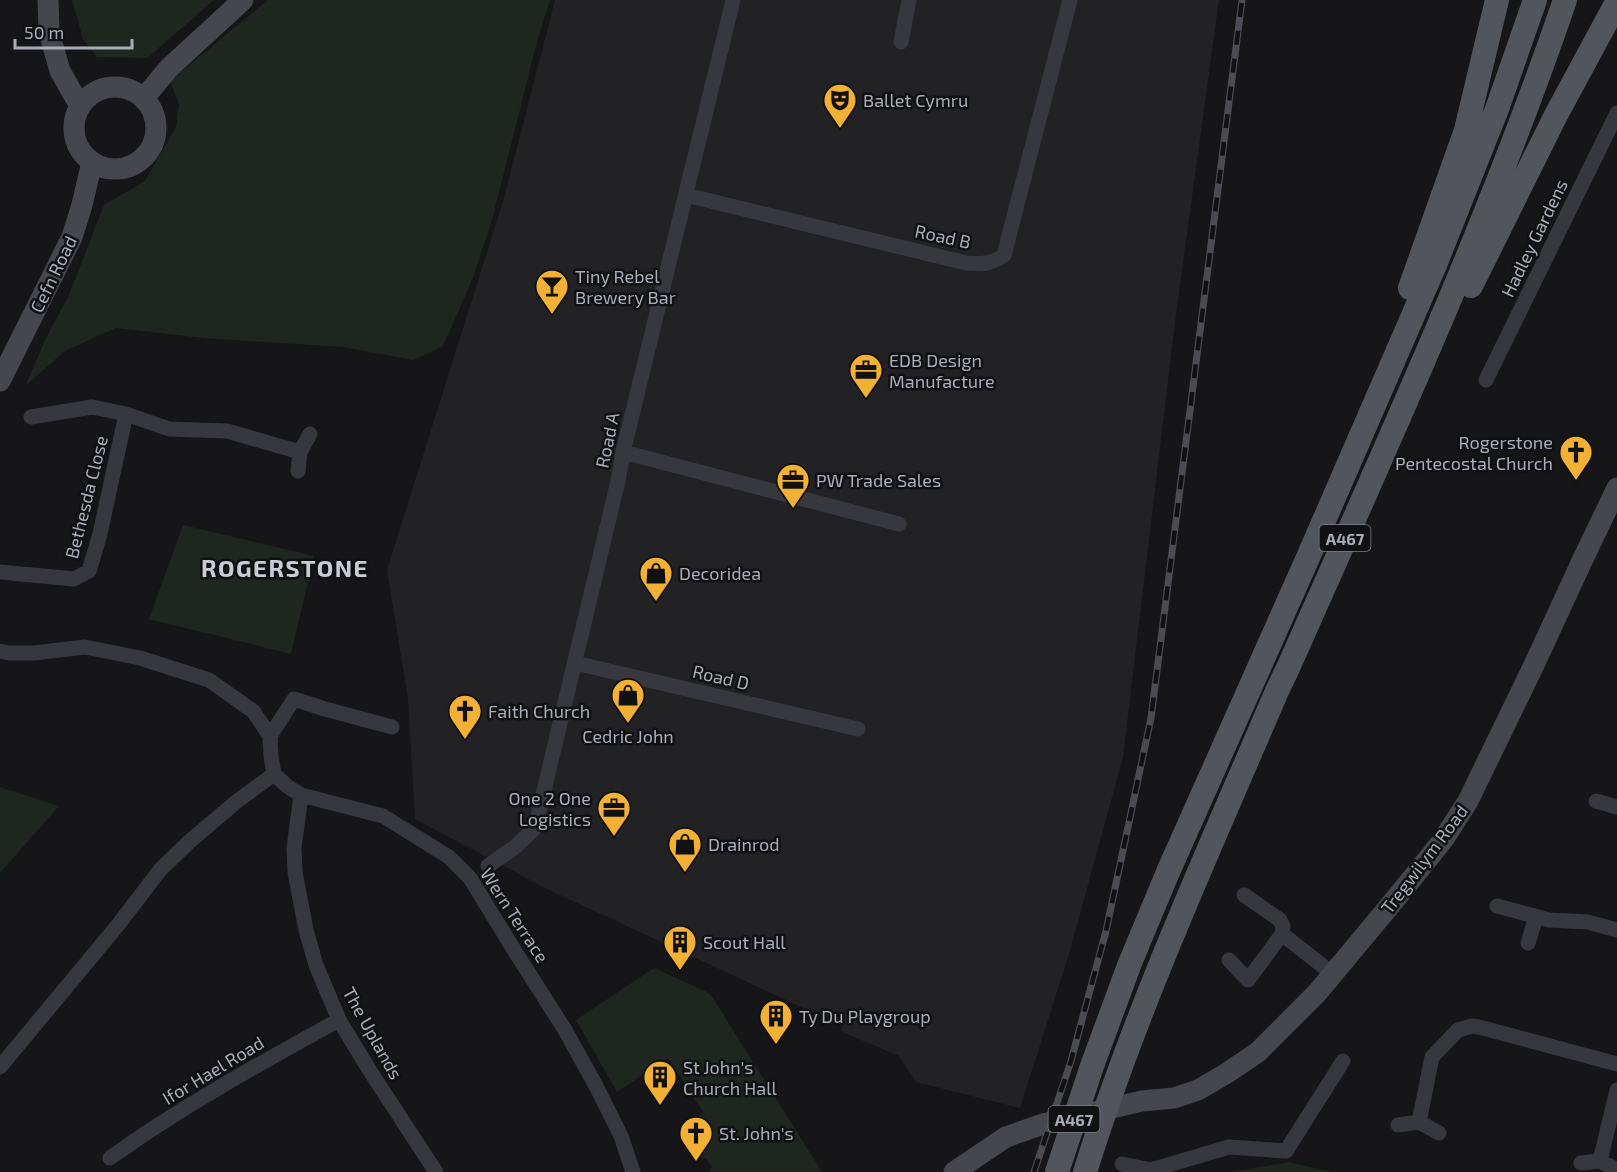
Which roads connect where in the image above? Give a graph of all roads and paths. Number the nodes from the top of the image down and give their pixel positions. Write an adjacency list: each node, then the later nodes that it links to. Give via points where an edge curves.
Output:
1 (48, 0): 12 (street, via 49,32 60,71)
2 (243, 0): 11 (street, via 170,68)
3 (733, 0): 15 (street, Road A)
4 (909, 0): 10 (street)
5 (1070, 0): 15 (street, Road B, via 1004,255 995,261 966,263)
6 (1497, 0): 24 (main road, via 1466,130)
7 (1535, 0): 24 (main road, A467, via 1435,265)
8 (1565, 0): 30 (main road, A467, via 1446,309)
9 (1617, 2): 30 (main road, via 1500,225)
10 (901, 42)
11 (144, 98): 12 (street, via 131,90 110,87 99,90); 14 (street, via 153,112 156,132 150,150 139,161 120,169)
12 (80, 106): 14 (street, via 74,133)
13 (1617, 113): 16 (street, Hadley Gardens)
14 (92, 162): 17 (street, Cefn Road, via 72,237)
15 (686, 195): 22 (street, Road A)
16 (1486, 380)
17 (0, 381)
18 (126, 414): 19 (street, via 92,407); 21 (street, via 169,429 227,431); 27 (street, Bethesda Close, via 89,571 74,579)
19 (31, 417)
20 (310, 434): 21 (street)
21 (300, 452): 23 (street)
22 (624, 452): 26 (street); 29 (street, Road A)
23 (298, 471)
24 (1339, 485): 63 (main road, A467, via 1151,913 1092,1066)
25 (1617, 488): 46 (street, Tregwilym Road, via 1468,801 1443,840)
26 (899, 524)
27 (0, 572)
28 (0, 651): 33 (street, via 34,653 85,647 141,658 209,680 254,711)
29 (575, 663): 32 (street, Road D); 38 (street, Road A, via 535,828)
30 (1288, 668): 64 (main road, A467, via 1166,947 1117,1073)
31 (392, 727): 33 (street, via 294,699)
32 (858, 729)
33 (270, 736): 34 (street)
34 (274, 774): 35 (street, Wern Terrace); 50 (street, via 236,802 160,870)
35 (301, 795): 47 (street, The Uplands, via 294,848 298,895 316,965); 61 (street, Wern Terrace, via 383,816 449,857 470,878 570,1039 621,1136)
36 (1596, 801): 37 (street)
37 (1617, 807)
38 (488, 866)
39 (1244, 895): 43 (street, via 1280,920)
40 (1497, 906): 41 (street)
41 (1536, 917): 42 (street, via 1588,922); 44 (street)
42 (1617, 930)
43 (1282, 934): 45 (street, via 1248,980); 46 (street)
44 (1528, 943)
45 (1229, 960)
46 (1333, 974): 62 (street, Tregwilym Road, via 1258,1052 1198,1090 1043,1124 1006,1137)
47 (339, 1020): 55 (street, Ifor Hael Road, via 142,1134); 60 (street, The Uplands)
48 (1343, 1061): 57 (street, via 1286,1151 1229,1147 1151,1170)
49 (1617, 1064): 52 (street, via 1479,1027 1464,1027 1432,1057)
50 (0, 1067)
51 (1617, 1090): 56 (street)
52 (1419, 1122): 53 (street); 54 (street)
53 (1398, 1125)
54 (1439, 1133)
55 (110, 1158)
56 (1600, 1161): 58 (street); 59 (street)
57 (1122, 1164)
58 (1581, 1164)
59 (1617, 1170)
60 (436, 1172)
61 (633, 1172)
62 (954, 1172)
63 (1057, 1172)
64 (1085, 1172)

